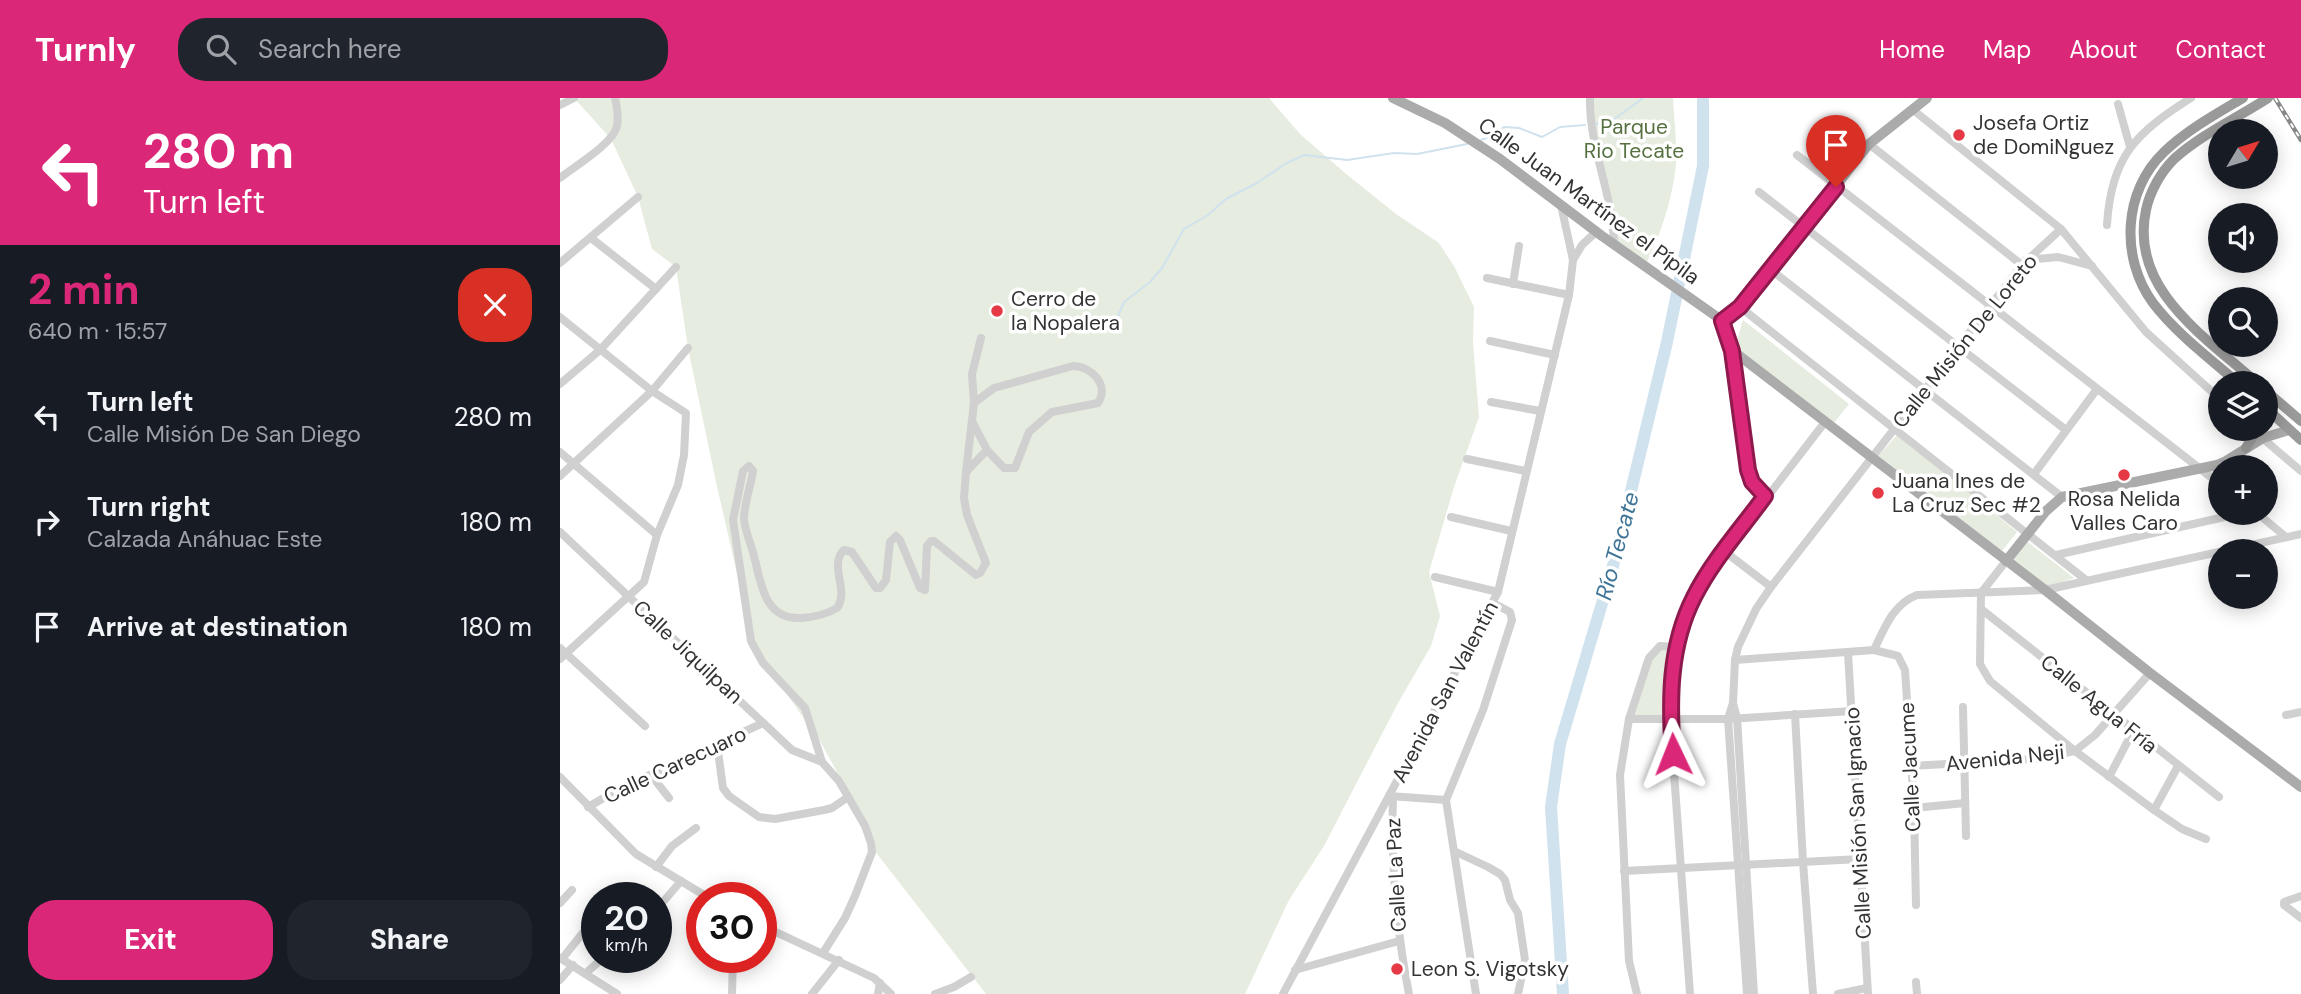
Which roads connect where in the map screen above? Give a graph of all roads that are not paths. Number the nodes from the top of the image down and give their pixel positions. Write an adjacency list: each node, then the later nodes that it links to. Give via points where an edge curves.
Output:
1 (574, 98): 11 (street)
2 (615, 98): 16 (street, via 617,129 611,139)
3 (1393, 98): 20 (main road, Calle Juan Martínez el Pípila, via 1445,123)
4 (1590, 98): 26 (street, via 1591,128 1610,203)
5 (1927, 98): 12 (main road)
6 (2191, 98): 9 (street)
7 (2244, 98): 49 (highway, via 2157,159 2139,191 2130,233 2135,270 2151,300)
8 (2267, 99): 50 (highway, via 2172,161 2148,202 2144,224 2148,264 2162,294)
9 (2177, 102): 14 (street)
10 (2118, 104): 14 (street)
11 (560, 105)
12 (1912, 108): 13 (main road); 23 (street)
13 (1869, 144): 17 (main road); 30 (street)
14 (2130, 147): 21 (street, via 2113,180)
15 (1797, 155): 17 (street)
16 (560, 178)
17 (1836, 187): 22 (main road); 39 (street)
18 (1759, 192): 22 (street)
19 (638, 197): 25 (street)
20 (1561, 205): 24 (main road, Calle Juan Martínez el Pípila); 28 (street, Avenida San Valentín)
21 (2107, 225)
22 (1802, 228): 33 (main road); 45 (street)
23 (2062, 229): 30 (street, Calle Misión De Loreto); 31 (street)
24 (1597, 232): 26 (main road, Calle Juan Martínez el Pípila); 28 (street)
25 (591, 238): 29 (street); 36 (street)
26 (1614, 244): 41 (main road, Calle Juan Martínez el Pípila)
27 (1519, 246): 35 (street)
28 (1573, 260): 37 (street, Avenida San Valentín)
29 (560, 263)
30 (2024, 263): 31 (street, via 2058,257); 39 (street, Calle Misión De Loreto)
31 (2092, 266): 52 (street, via 2146,332)
32 (676, 267): 36 (street)
33 (1770, 269): 38 (main road); 53 (street)
34 (1487, 278): 35 (street)
35 (1513, 284): 37 (street)
36 (656, 289): 46 (street)
37 (1569, 295): 48 (street, Avenida San Valentín)
38 (1740, 307): 41 (main road); 65 (street)
39 (1990, 307): 45 (street, Calle Misión De Loreto); 54 (street)
40 (560, 317): 46 (street)
41 (1722, 321): 47 (main road)
42 (981, 338): 58 (street, via 972,374)
43 (1490, 341): 48 (street)
44 (688, 348): 55 (street)
45 (1958, 348): 53 (street, Calle Misión De Loreto); 66 (street)
46 (600, 350): 51 (street); 55 (street)
47 (1732, 351): 63 (main road); 85 (street, via 1748,470)
48 (1555, 355): 59 (street, Avenida San Valentín)
49 (2224, 371)
50 (2245, 371)
51 (560, 384)
52 (2208, 388)
53 (1925, 389): 65 (street, Calle Misión De Loreto); 82 (street)
54 (2097, 389): 66 (street); 78 (street)
55 (652, 391): 77 (street); 94 (street, via 686,414 678,485)
56 (2278, 401): 62 (highway)
57 (1491, 402): 59 (street)
58 (974, 403): 61 (street); 73 (street, via 994,388 1073,366 1094,372 1101,392 1099,402 1054,410 1031,428 1015,468 1004,468)
59 (1540, 411): 79 (street, Avenida San Valentín)
60 (2278, 419): 67 (highway)
61 (972, 421): 73 (street); 81 (street)
62 (2301, 421)
63 (1825, 422): 75 (main road); 85 (street)
64 (2301, 428): 67 (street)
65 (1893, 429): 75 (street, Calle Misión De Loreto); 92 (street)
66 (2066, 430): 82 (street)
67 (2289, 430): 68 (main road); 69 (highway)
68 (2278, 431)
69 (2301, 440)
70 (2251, 441): 72 (highway)
71 (2267, 441): 80 (street)
72 (2246, 448): 78 (main road, via 2226,461)
73 (987, 450): 81 (street)
74 (560, 452): 77 (street)
75 (1873, 457): 98 (main road); 101 (street, Calle Misión De Loreto)
76 (1467, 459): 79 (street)
77 (572, 463): 84 (street); 94 (street)
78 (2200, 469): 83 (street); 86 (main road)
79 (1526, 471): 90 (street, Avenida San Valentín)
80 (2301, 471)
81 (966, 472): 128 (street, via 967,515 986,563 980,573 970,572 933,540 927,546 927,588 921,589 896,536 890,542 886,580 880,588 871,584 852,552 844,550 838,560 840,606 816,617 786,618 777,613 762,589 744,517 754,471 749,466 743,471 733,520 751,641 763,663 805,708)
82 (2034, 474): 86 (street)
83 (2208, 475)
84 (560, 476)
85 (1765, 496): 96 (street)
86 (2062, 497): 92 (main road)
87 (1451, 517): 90 (street)
88 (2208, 521): 97 (street)
89 (2272, 525): 95 (street)
90 (1511, 531): 103 (street, Avenida San Valentín)
91 (560, 532): 105 (street, Calle Jiquilpan)
92 (2028, 533): 97 (street); 98 (main road)
93 (2301, 534): 95 (street)
94 (657, 535): 105 (street, via 644,582)
95 (2286, 537): 100 (street)
96 (1724, 551): 101 (street); 108 (street, via 1694,597)
97 (2056, 555): 100 (street)
98 (2006, 561): 102 (main road); 104 (street)
99 (1435, 578): 103 (street)
100 (2086, 580): 102 (street)
101 (1771, 587): 112 (street, Calle Misión De Loreto, via 1743,635)
102 (2045, 590): 104 (street); 113 (main road)
103 (1498, 592): 106 (street, Avenida San Valentín)
104 (1981, 593): 107 (street); 109 (street, via 1912,597 1890,618)
105 (628, 597): 111 (street); 123 (street, Calle Jiquilpan)
106 (1493, 603): 136 (street, Avenida San Valentín); 140 (street, via 1510,612 1512,620 1483,710)
107 (1981, 609): 118 (street, Calle Agua Fría); 127 (street, via 1980,664 1990,681)
108 (1676, 647): 120 (street, via 1667,645 1654,651); 122 (street)
109 (1874, 650): 110 (street); 130 (street, Calle Jacume, via 1898,656 1905,670)
110 (1847, 653): 112 (street); 115 (street, Calle Misión San Ignacio)
111 (562, 654): 124 (street)
112 (1735, 660): 121 (street, Calle Misión De Loreto)
113 (2150, 673): 118 (street, Avenida Neji); 135 (main road)
114 (1963, 707): 129 (street)
115 (1852, 711): 117 (street); 149 (street, Calle Misión San Ignacio)
116 (2301, 712): 119 (street)
117 (1795, 714): 121 (street); 150 (street)
118 (2114, 715): 125 (street, Calle Agua Fría); 127 (street, Avenida Neji)
119 (2286, 715)
120 (1629, 719): 122 (street); 154 (street, via 1620,775)
121 (1733, 719): 122 (street); 151 (street)
122 (1672, 720): 153 (street)
123 (763, 723): 126 (street, Calle Carecuaro); 128 (street, Calle Jiquilpan, via 792,750)
124 (645, 726)
125 (2133, 731): 131 (street, Calle Agua Fría); 134 (street)
126 (716, 744): 132 (street, Calle Carecuaro); 137 (street, via 723,788 759,817 775,819 832,808)
127 (2075, 751): 129 (street, Avenida Neji, via 2035,759); 134 (street)
128 (822, 762): 137 (street)
129 (1964, 763): 130 (street, Avenida Neji); 141 (street)
130 (1911, 766): 143 (street, Calle Jacume)
131 (2178, 766): 138 (street, Calle Agua Fría); 144 (street)
132 (650, 775): 139 (street); 142 (street, Calle Carecuaro)
133 (560, 777): 142 (street)
134 (2109, 777): 144 (street)
135 (2301, 786)
136 (1391, 796): 140 (street); 165 (street, Calle La Paz); 171 (street, Avenida San Valentín)
137 (848, 797): 166 (street, via 865,826 872,852 845,918)
138 (2219, 797)
139 (669, 798)
140 (1446, 800): 148 (street)
141 (1965, 803): 143 (street); 146 (street)
142 (588, 807): 152 (street, via 622,842)
143 (1914, 808): 161 (street, Calle Jacume)
144 (2154, 810): 147 (street)
145 (696, 828): 152 (street, via 672,846)
146 (1966, 836)
147 (2206, 839)
148 (1454, 851): 188 (street); 189 (street, via 1505,880 1518,913 1525,960)
149 (1860, 859): 150 (street); 179 (street, Calle Misión San Ignacio)
150 (1803, 862): 151 (street); 194 (street)
151 (1743, 866): 153 (street); 192 (street); 193 (street)
152 (656, 867): 155 (street)
153 (1681, 867): 154 (street); 191 (street)
154 (1624, 871): 190 (street, via 1629,961)
155 (681, 881): 156 (street); 158 (street)
156 (686, 884)
157 (572, 890): 160 (street)
158 (672, 891)
159 (2301, 896): 162 (street, via 2284,902)
160 (560, 903)
161 (1916, 905)
162 (2301, 918)
163 (777, 932): 166 (street)
164 (581, 935): 167 (street)
165 (1399, 941): 171 (street); 187 (street, Calle La Paz)
166 (823, 953): 168 (street)
167 (561, 959): 169 (street)
168 (839, 960): 177 (street); 182 (street)
169 (573, 965): 170 (street); 175 (street)
170 (581, 970)
171 (1295, 970): 186 (street, Avenida San Valentín)
172 (586, 973): 180 (street)
173 (733, 973): 181 (street)
174 (971, 977): 178 (street)
175 (560, 980)
176 (1916, 982): 196 (street)
177 (880, 983): 183 (street); 184 (street)
178 (956, 991): 185 (street)
179 (1868, 991): 195 (street)
180 (617, 994)
181 (732, 994)
182 (813, 994)
183 (878, 994)
184 (891, 994)
185 (935, 994)
186 (1283, 994)
187 (1409, 994)
188 (1476, 994)
189 (1518, 994)
190 (1637, 994)
191 (1690, 994)
192 (1747, 994)
193 (1754, 994)
194 (1813, 994)
195 (1838, 994)
196 (1917, 994)

